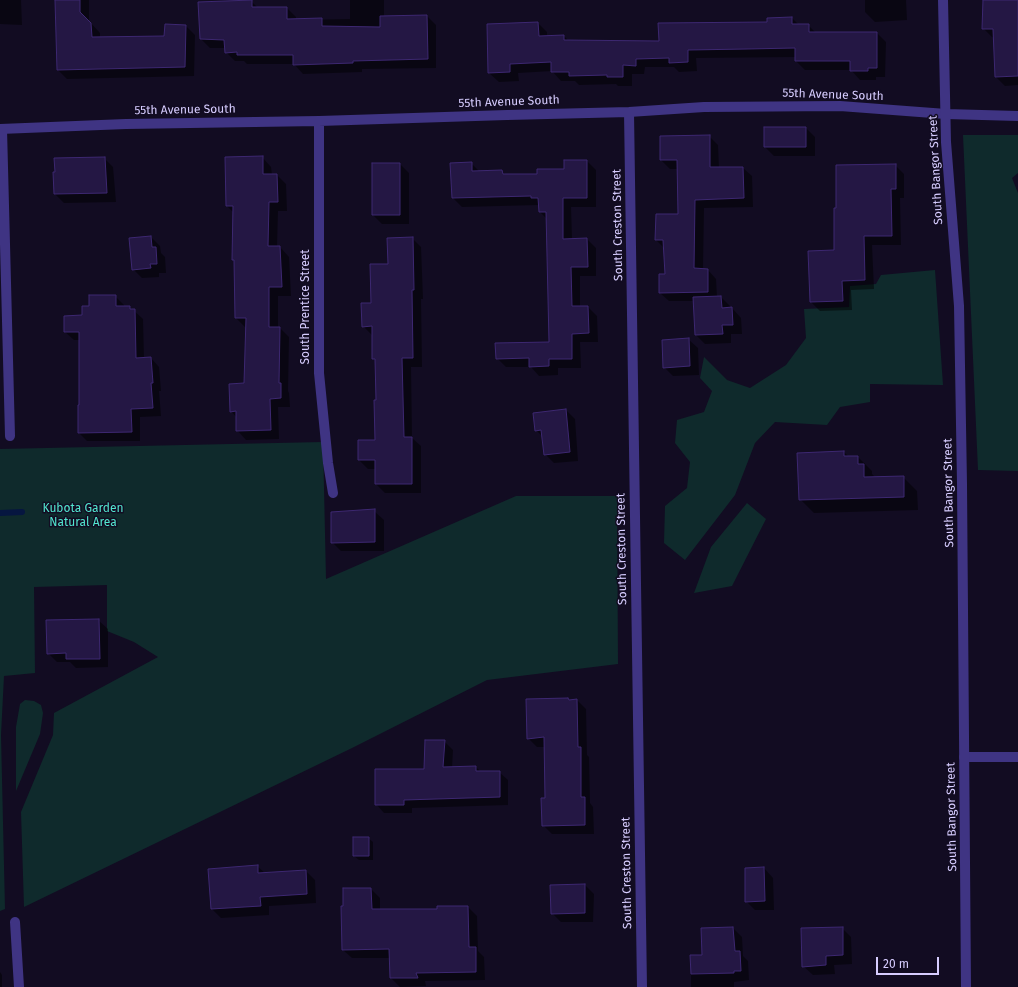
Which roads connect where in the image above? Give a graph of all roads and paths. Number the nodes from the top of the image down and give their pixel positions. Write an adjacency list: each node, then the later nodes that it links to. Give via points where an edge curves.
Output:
1 (943, 0): 3 (street, South Bangor Street)
2 (629, 112): 3 (street, 55th Avenue South, via 704,107 840,106); 5 (street, 55th Avenue South); 13 (street, South Creston Street)
3 (946, 114): 4 (street, 55th Avenue South); 9 (street, South Bangor Street, via 959,306)
4 (1018, 116)
5 (318, 121): 6 (street, 55th Avenue South); 8 (street, South Prentice Street, via 319,373)
6 (1, 129): 7 (street)
7 (10, 436)
8 (333, 493)
9 (964, 757): 10 (street); 14 (street, South Bangor Street)
10 (1018, 757)
11 (15, 922): 12 (street)
12 (19, 987)
13 (642, 987)
14 (966, 987)

